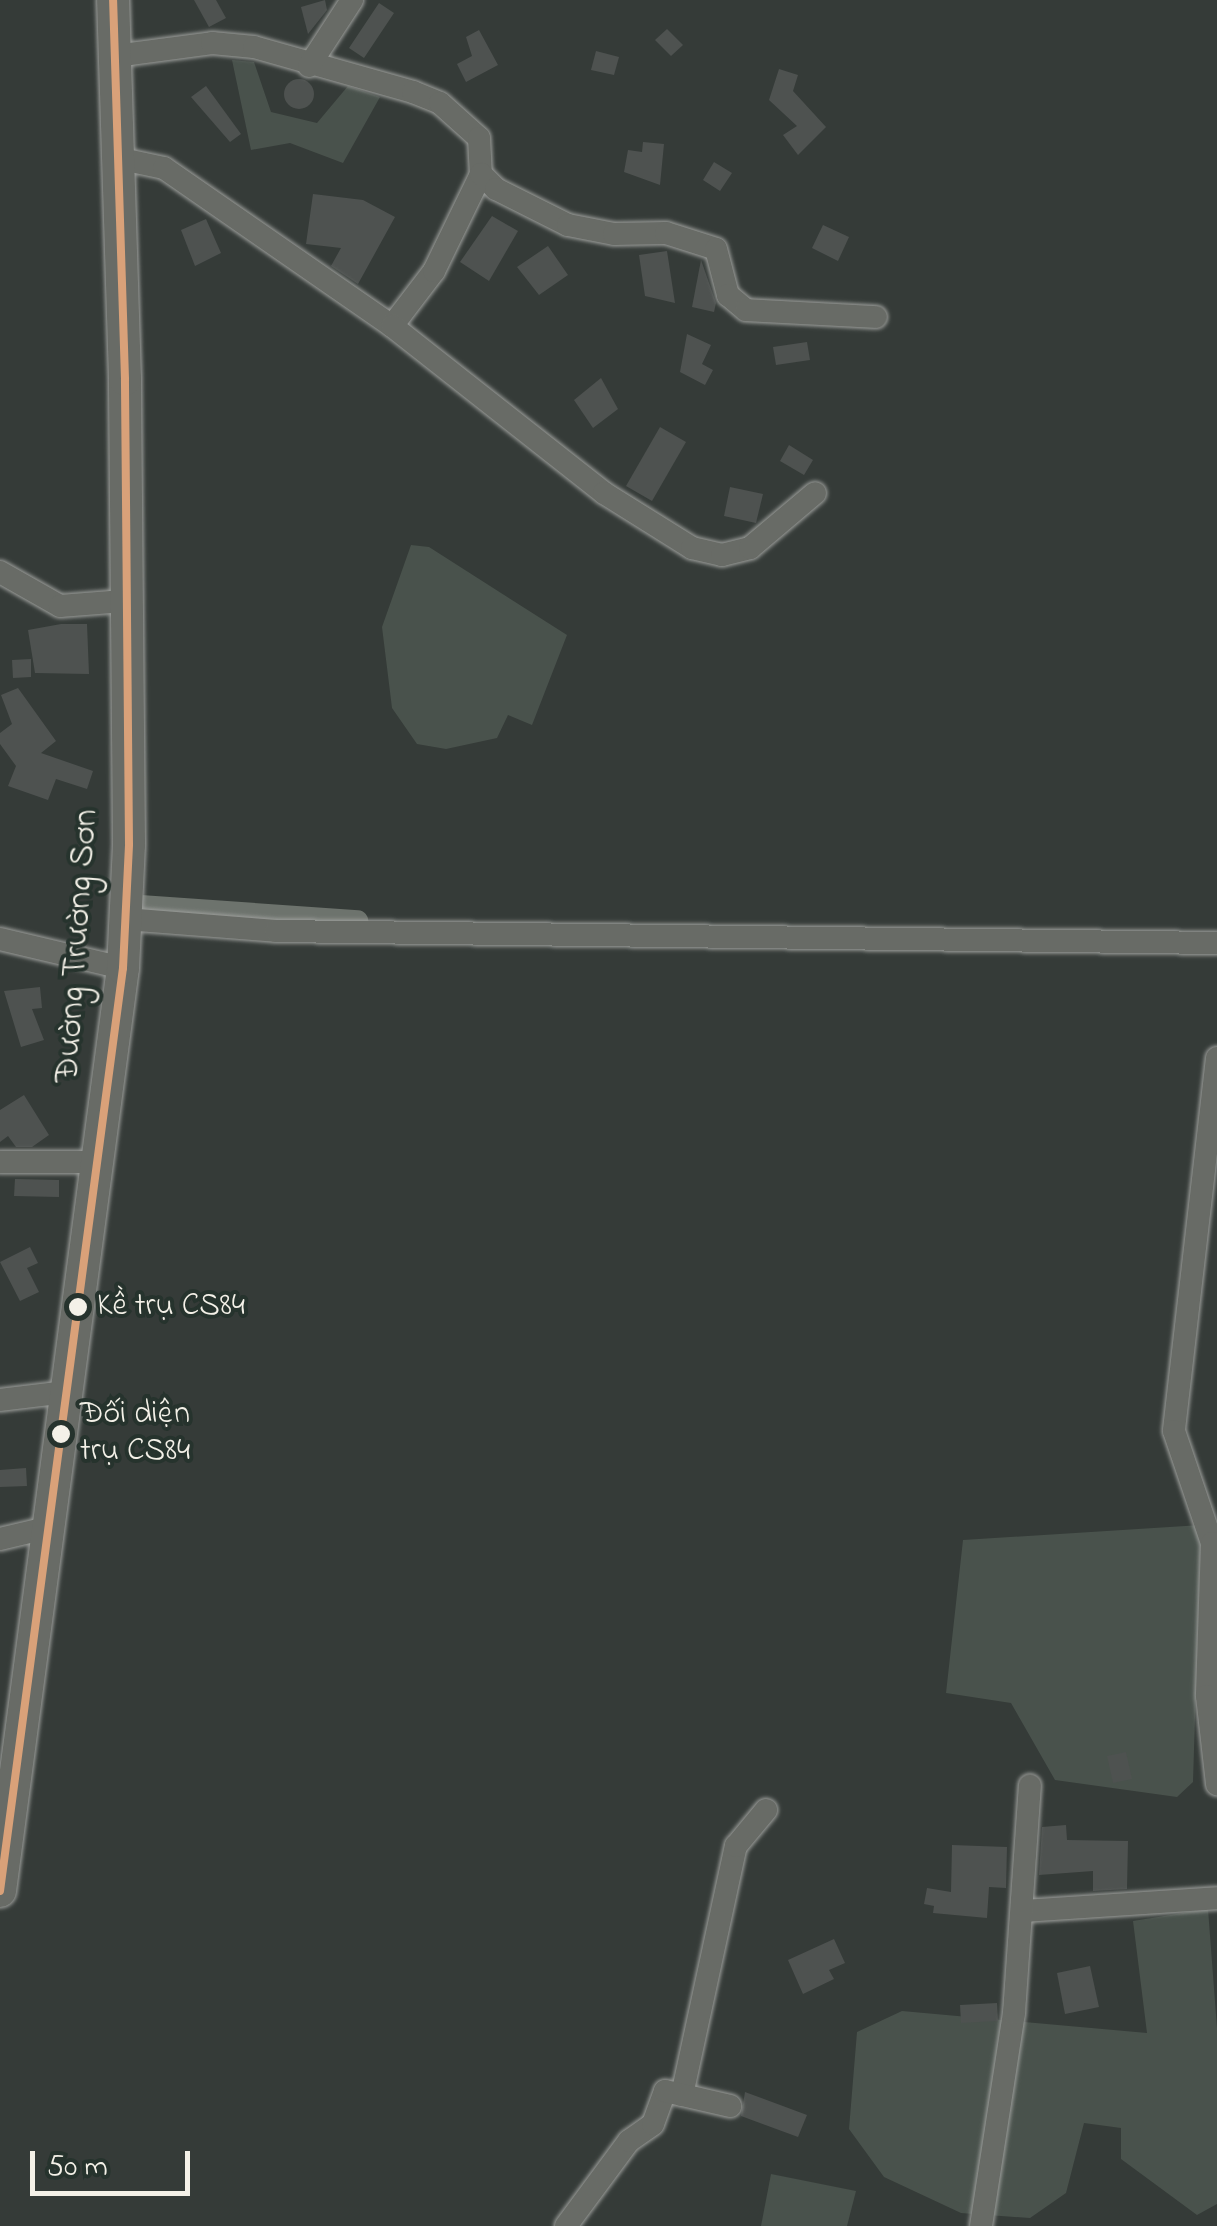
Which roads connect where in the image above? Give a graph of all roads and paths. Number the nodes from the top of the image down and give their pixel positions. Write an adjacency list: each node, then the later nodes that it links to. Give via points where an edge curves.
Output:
1 (113, 0): 3 (highway, Đường Trường Sơn)
2 (352, 0): 4 (street)
3 (115, 56): 4 (street, via 212,43 254,47); 5 (highway, Đường Trường Sơn)
4 (309, 66): 6 (street, via 440,103 482,144)
5 (117, 158): 8 (street, via 164,168); 11 (highway, Đường Trường Sơn)
6 (481, 174): 7 (street, via 496,189 568,224 614,234 666,233 716,249 728,296 746,310); 8 (street, via 434,271)
7 (876, 317)
8 (392, 326): 9 (street, via 604,493 692,548 722,555 750,548)
9 (814, 493)
10 (0, 572): 11 (street, via 60,606)
11 (124, 601): 12 (highway, Đường Trường Sơn)
12 (125, 919): 14 (street, via 276,931); 15 (highway, Đường Trường Sơn)
13 (0, 939): 15 (street)
14 (1217, 943)
15 (122, 968): 18 (highway, Đường Trường Sơn)
16 (1217, 1058): 23 (street, via 1174,1431 1212,1543 1207,1696)
17 (0, 1162): 18 (street)
18 (100, 1162): 19 (highway, Đường Trường Sơn)
19 (66, 1392): 20 (street); 21 (highway, Đường Trường Sơn)
20 (0, 1400)
21 (46, 1528): 22 (street); 26 (highway, Đường Trường Sơn)
22 (0, 1539)
23 (1217, 1784)
24 (1030, 1786): 28 (street)
25 (766, 1810): 29 (street, via 736,1846)
26 (0, 1891)
27 (1217, 1898): 28 (street)
28 (1023, 1911): 32 (street)
29 (682, 2095): 30 (street); 31 (street, via 664,2090 652,2124 630,2141)
30 (730, 2106)
31 (566, 2226)
32 (980, 2226)

